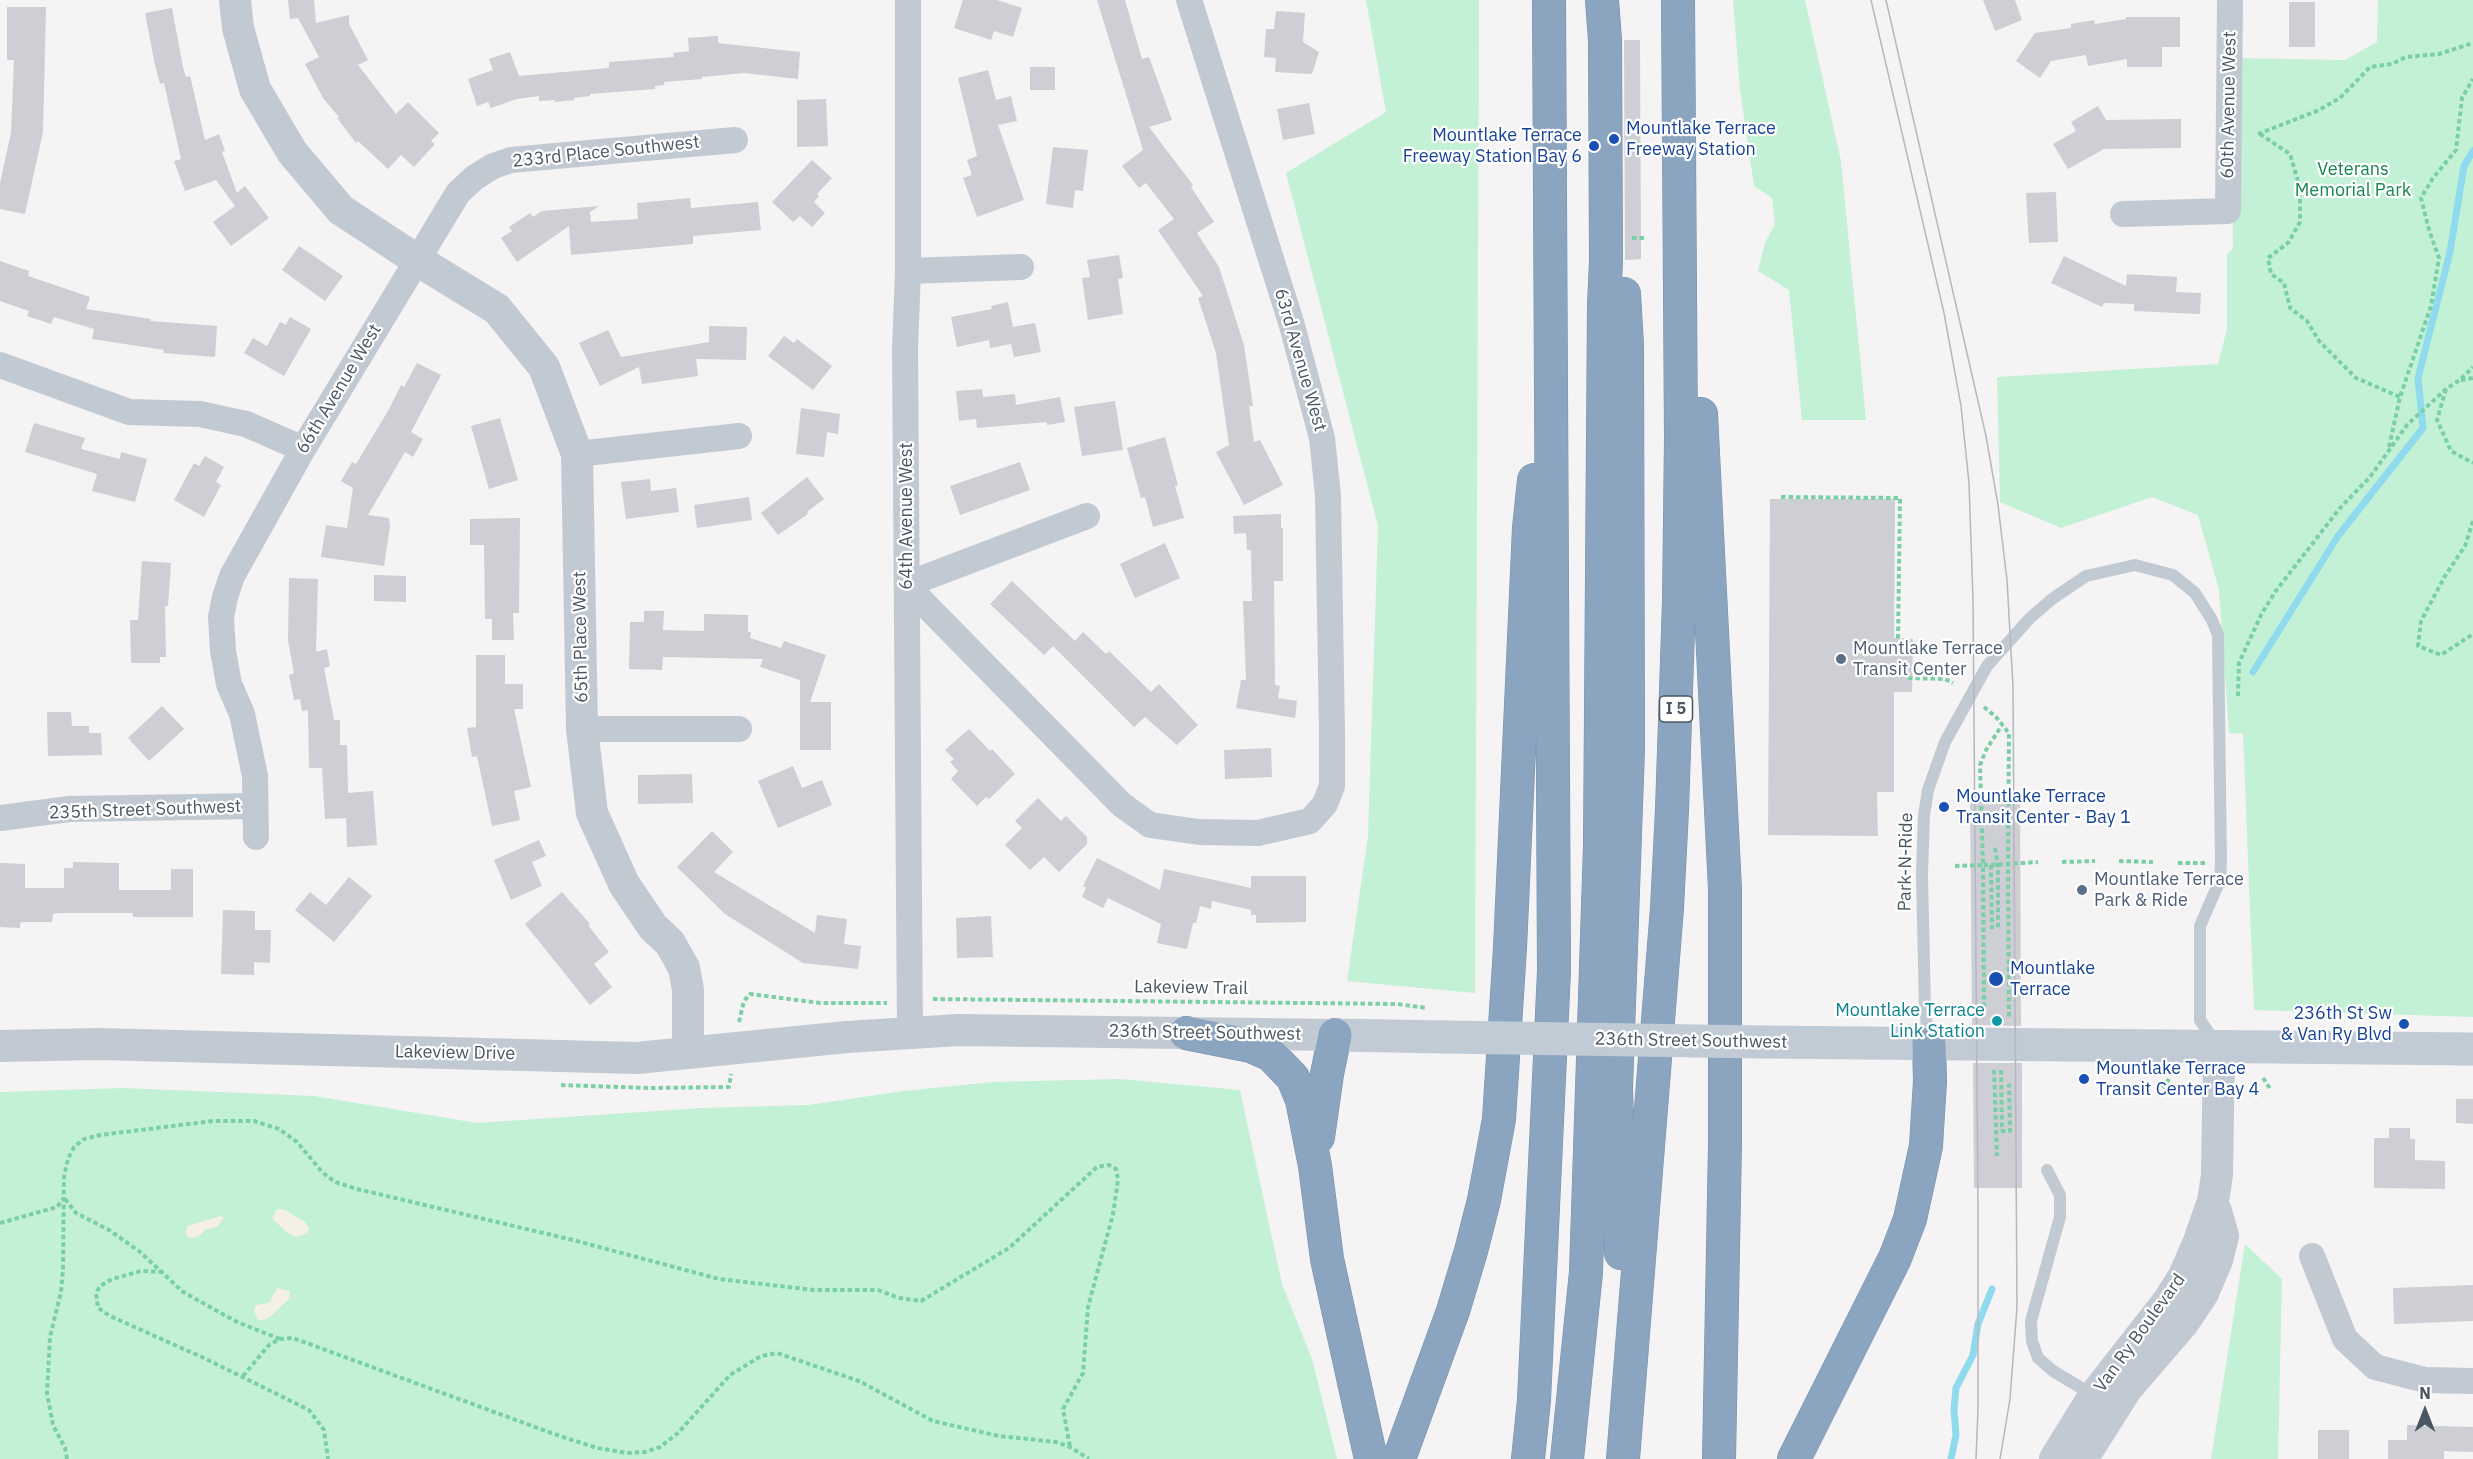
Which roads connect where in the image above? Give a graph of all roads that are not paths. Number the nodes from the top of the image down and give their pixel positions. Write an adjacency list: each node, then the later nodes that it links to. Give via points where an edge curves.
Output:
1 (235, 0): 11 (street, via 238,28 255,89 292,152 342,210)
2 (908, 0): 13 (street, 64th Avenue West)
3 (1189, 0): 20 (street, 63rd Avenue West, via 1291,322 1322,438 1328,496 1332,733 1332,786 1325,804 1310,821 1258,833 1199,832 1150,825 1122,805 1055,739)
4 (1549, 0): 14 (highway)
5 (1602, 0): 45 (highway, via 1606,260 1600,845 1587,1272)
6 (1623, 0): 40 (highway, via 1620,51 1627,345 1628,749 1616,1088)
7 (1679, 0): 40 (highway, I 5, via 1681,438 1673,798); 47 (highway, via 1725,889)
8 (2230, 0): 10 (street, 60th Avenue West, via 2228,211)
9 (735, 140): 11 (street, 233rd Place Southwest, via 529,158 493,166 458,193)
10 (2123, 214)
11 (417, 260): 17 (street, 66th Avenue West); 18 (street, 65th Place West, via 497,309 544,367)
12 (1021, 267): 13 (street)
13 (908, 271): 20 (street, 64th Avenue West, via 905,349)
14 (1551, 321): 43 (highway, via 1529,528 1499,1119 1471,1251); 44 (highway, via 1554,971)
15 (0, 365): 17 (street, via 129,412 200,414 246,424)
16 (739, 436): 18 (street)
17 (303, 449): 23 (street, 66th Avenue West, via 232,576 221,617 225,668 242,714 255,776)
18 (577, 454): 21 (street, 65th Place West)
19 (1087, 516): 20 (street)
20 (908, 586): 26 (street, 64th Avenue West)
21 (582, 729): 22 (street); 33 (street, 65th Place West, via 592,813 624,884 684,968)
22 (739, 729)
23 (255, 806): 24 (street, 235th Street Southwest, via 69,809); 25 (street, 66th Avenue West)
24 (0, 819)
25 (256, 837)
26 (910, 1033): 27 (street, 236th Street Southwest); 33 (street, Lakeview Drive)
27 (1186, 1033): 28 (street, 236th Street Southwest); 34 (highway, via 1251,1046 1284,1066 1302,1100)
28 (1335, 1035): 29 (main road, 236th Street Southwest, bridge, via 1442,1023 1762,1042); 34 (highway)
29 (1929, 1044): 31 (main road, 236th Street Southwest); 31 (lane, Park-N-Ride, via 1922,875 1924,815 1928,790 1945,742 1987,666 2052,599 2086,576 2135,565 2173,575 2195,594 2218,635 2221,863 2220,879 2200,926 2200,1020); 41 (highway, via 1926,1146 1910,1219 1895,1258)
30 (0, 1046): 33 (street, Lakeview Drive, via 99,1044 637,1058)
31 (2219, 1047): 32 (main road, 236th Street Southwest); 36 (street, Van Ry Boulevard)
32 (2473, 1049)
33 (688, 1053)
34 (1315, 1166): 42 (highway, via 1327,1259)
35 (2048, 1170): 39 (lane, via 2060,1195 2060,1217 2031,1321 2032,1341 2038,1358)
36 (2213, 1201): 39 (street, Van Ry Boulevard, via 2184,1276); 49 (street, Van Ry Boulevard, via 2223,1236 2203,1293 2183,1323 2127,1388)
37 (2312, 1256): 38 (street, via 2345,1339 2375,1367 2425,1380)
38 (2473, 1381)
39 (2094, 1396): 48 (street, Van Ry Boulevard)
40 (1626, 1416): 46 (highway, I 5)
41 (1797, 1453)
42 (1371, 1459)
43 (1399, 1459)
44 (1528, 1459)
45 (1567, 1459)
46 (1623, 1459)
47 (1719, 1459)
48 (2055, 1459)
49 (2082, 1459)

